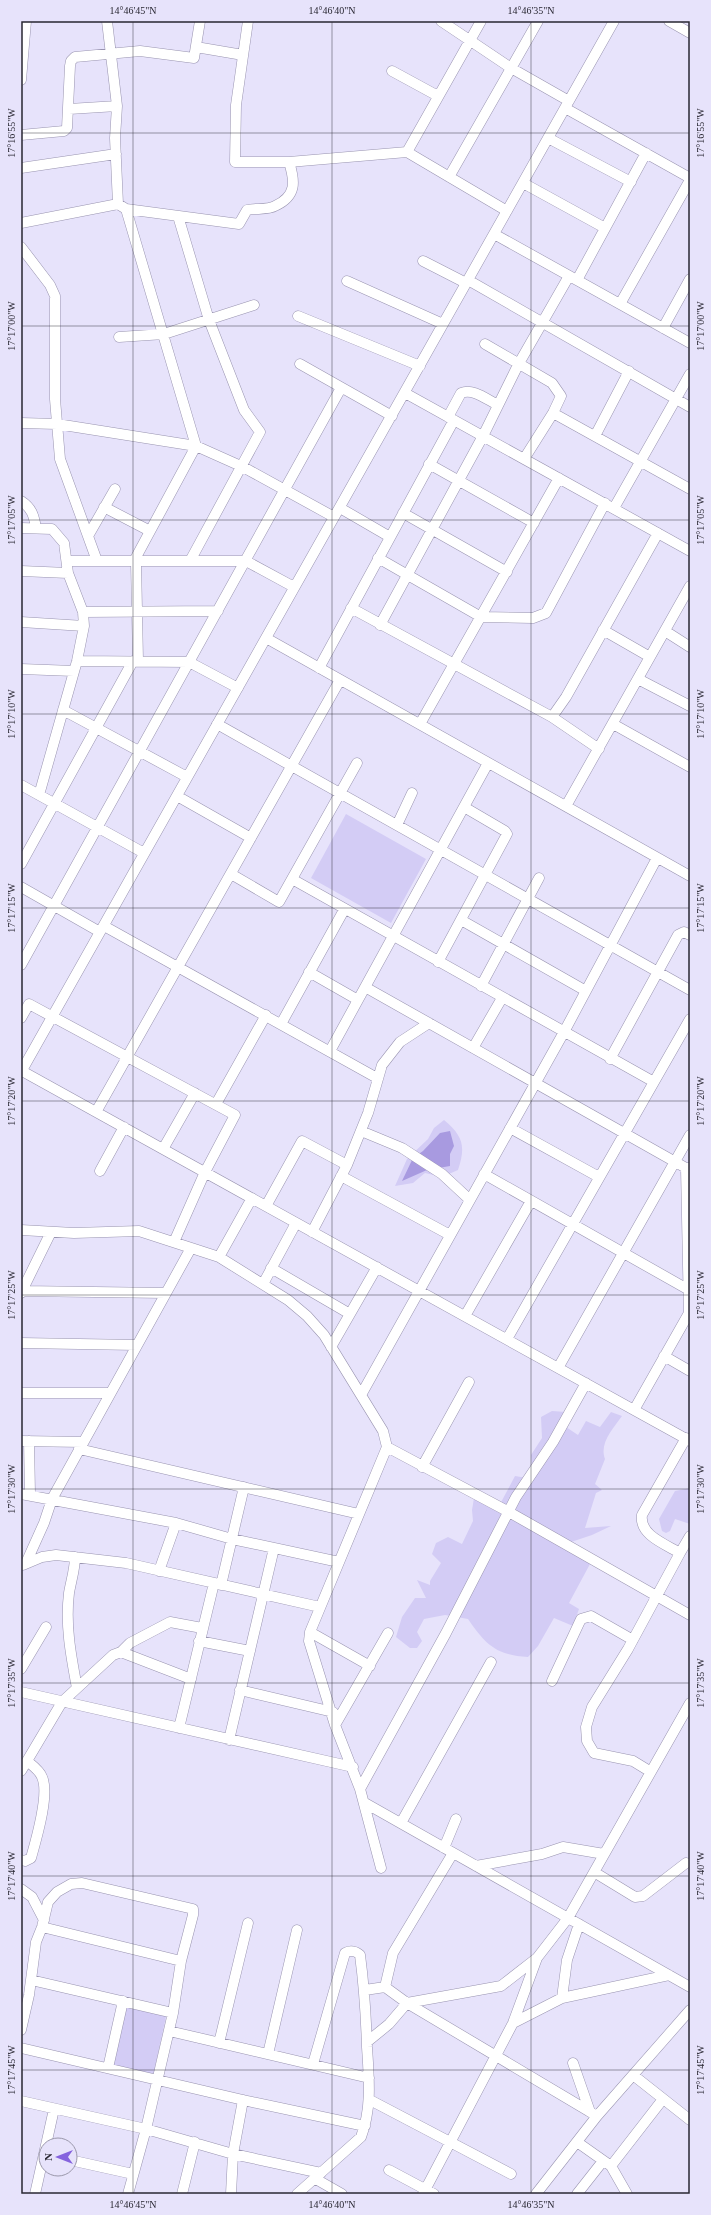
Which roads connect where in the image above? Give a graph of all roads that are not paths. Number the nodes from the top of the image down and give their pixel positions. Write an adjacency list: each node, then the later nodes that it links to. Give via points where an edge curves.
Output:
1 (26, 21): 17 (street)
2 (107, 21): 13 (street)
3 (200, 21): 12 (street)
4 (248, 21): 14 (street)
5 (441, 21): 11 (street)
6 (481, 21): 11 (street)
7 (538, 21): 15 (street)
8 (614, 21): 19 (street)
9 (669, 21): 10 (street)
10 (690, 33)
11 (470, 40): 15 (street); 18 (street)
12 (196, 47): 13 (street, via 194,58 140,51); 14 (street)
13 (111, 53): 20 (street); 21 (street, via 75,57 71,61)
14 (243, 55): 27 (street, via 236,105 235,162)
15 (511, 68): 19 (street); 29 (street)
16 (392, 71): 18 (street)
17 (21, 80)
18 (438, 96): 24 (street)
19 (567, 104): 23 (street); 26 (street)
20 (117, 106): 21 (street); 25 (street)
21 (69, 109): 22 (street, via 68,125 64,131)
22 (21, 135)
23 (548, 138): 31 (street); 32 (street)
24 (407, 152): 27 (street); 29 (street)
25 (116, 154): 28 (street); 33 (street)
26 (646, 154): 30 (street); 31 (street)
27 (289, 162): 35 (street, via 294,179 291,195 274,207 247,210 239,224)
28 (21, 168)
29 (449, 177): 34 (street)
30 (690, 179): 45 (street)
31 (631, 182): 37 (street)
32 (523, 183): 34 (street); 37 (street)
33 (122, 206): 35 (street); 36 (street); 52 (street)
34 (507, 211): 38 (street)
35 (178, 216): 48 (street)
36 (21, 223)
37 (605, 228): 41 (street)
38 (494, 234): 41 (street); 44 (street)
39 (21, 247): 70 (street, via 56,296 54,354)
40 (423, 261): 44 (street)
41 (573, 278): 45 (street); 49 (street)
42 (690, 280): 51 (street)
43 (347, 281): 50 (street)
44 (467, 281): 49 (street); 50 (street)
45 (620, 304): 51 (street)
46 (254, 305): 48 (street)
47 (298, 316): 58 (street)
48 (209, 320): 52 (street); 77 (street, via 244,410 260,432)
49 (544, 323): 57 (street); 59 (street)
50 (443, 324): 58 (street)
51 (663, 328): 54 (street)
52 (164, 334): 53 (street); 73 (street)
53 (119, 337)
54 (690, 343)
55 (485, 344): 57 (street)
56 (300, 364): 61 (street)
57 (518, 365): 64 (street); 66 (street, via 552,383 558,389 561,396)
58 (420, 366): 62 (street)
59 (628, 371): 63 (street); 72 (street)
60 (690, 374): 63 (street)
61 (341, 388): 67 (street); 82 (street)
62 (405, 393): 67 (street); 68 (street)
63 (676, 399): 65 (street); 75 (street)
64 (498, 405): 68 (street, via 470,391 461,393); 71 (street)
65 (690, 407)
66 (553, 412): 72 (street); 74 (street)
67 (392, 416): 86 (street)
68 (451, 418): 71 (street); 76 (street)
69 (21, 423): 70 (street)
70 (57, 424): 73 (street); 95 (street, via 60,459)
71 (483, 436): 74 (street); 79 (street)
72 (595, 436): 75 (street)
73 (196, 446): 77 (street); 93 (street)
74 (524, 459): 78 (street)
75 (641, 462): 80 (street); 84 (street)
76 (429, 464): 79 (street); 87 (street)
77 (243, 467): 82 (street); 103 (street)
78 (559, 478): 84 (street); 89 (street)
79 (458, 481): 89 (street); 92 (street)
80 (689, 486)
81 (114, 489): 85 (street)
82 (284, 490): 88 (street); 99 (street)
83 (21, 501): 91 (street, via 28,505 33,513)
84 (610, 505): 94 (street); 114 (street, via 546,612 533,618)
85 (104, 506): 93 (street); 95 (street)
86 (340, 508): 88 (street); 96 (street)
87 (403, 513): 92 (street); 96 (street)
88 (334, 517): 109 (street)
89 (534, 523): 106 (street)
90 (21, 528): 91 (street)
91 (36, 528): 100 (street, via 52,529 64,543)
92 (432, 529): 106 (street); 107 (street)
93 (150, 531): 102 (street)
94 (658, 533): 97 (street); 118 (street)
95 (88, 536): 101 (street)
96 (390, 538): 98 (street)
97 (690, 551)
98 (378, 558): 107 (street); 110 (street)
99 (246, 560): 103 (street); 109 (street); 111 (street)
100 (67, 561): 101 (street); 105 (street)
101 (97, 561): 102 (street)
102 (135, 561): 103 (street); 113 (street)
103 (190, 561)
104 (21, 570): 105 (street)
105 (68, 572): 112 (street)
106 (506, 572): 114 (street)
107 (408, 574): 114 (street); 116 (street)
108 (690, 586): 119 (street)
109 (294, 587): 120 (street)
110 (351, 608): 116 (street); 127 (street)
111 (218, 611): 113 (street); 125 (street)
112 (83, 612): 113 (street); 117 (street)
113 (137, 612): 124 (street)
114 (481, 617): 126 (street)
115 (21, 622): 117 (street)
116 (380, 625): 126 (street)
117 (84, 626): 123 (street)
118 (603, 630): 122 (street); 135 (street)
119 (665, 631): 121 (street); 122 (street)
120 (266, 638): 127 (street); 132 (street)
121 (690, 647)
122 (650, 658): 130 (street)
123 (77, 660): 124 (street); 129 (street)
124 (135, 661): 125 (street); 139 (street)
125 (189, 662): 132 (street); 141 (street)
126 (453, 664): 135 (street); 137 (street)
127 (319, 668): 131 (street)
128 (21, 669): 129 (street)
129 (74, 671): 134 (street)
130 (638, 679): 133 (street); 138 (street)
131 (340, 680): 137 (street); 144 (street)
132 (238, 688): 136 (street)
133 (690, 706)
134 (63, 710): 139 (street); 150 (street)
135 (552, 718): 140 (street)
136 (218, 724): 144 (street); 146 (street)
137 (420, 724): 143 (street)
138 (613, 724): 140 (street); 145 (street)
139 (96, 728): 141 (street); 152 (street)
140 (598, 749): 153 (street)
141 (139, 751): 146 (street); 156 (street)
142 (357, 763): 148 (street)
143 (488, 763): 153 (street); 154 (street)
144 (292, 766): 148 (street); 157 (street)
145 (690, 767)
146 (187, 777): 151 (street)
147 (21, 785): 150 (street)
148 (340, 792): 155 (street); 166 (street)
149 (412, 793): 155 (street)
150 (39, 795): 152 (street)
151 (177, 796): 157 (street); 159 (street)
152 (54, 803): 156 (street); 161 (street)
153 (566, 806): 160 (street)
154 (464, 807): 158 (street); 163 (street, via 507,834)
155 (396, 825): 158 (street)
156 (97, 827): 159 (street); 169 (street)
157 (251, 838): 162 (street)
158 (441, 850): 163 (street); 174 (street)
159 (144, 853): 172 (street)
160 (658, 858): 164 (street); 176 (street)
161 (21, 864)
162 (230, 874): 166 (street, via 278,902); 179 (street)
163 (486, 875): 168 (street); 171 (street)
164 (690, 876)
165 (540, 878): 168 (street)
166 (292, 879): 170 (street)
167 (21, 887): 169 (street)
168 (529, 899): 175 (street); 176 (street)
169 (54, 906): 172 (street); 178 (street)
170 (344, 910): 174 (street); 180 (street)
171 (461, 920): 175 (street); 177 (street)
172 (102, 929): 179 (street); 189 (street)
173 (690, 936): 181 (street, via 684,932 678,934)
174 (393, 937): 177 (street); 183 (street)
175 (504, 944): 182 (street); 185 (street)
176 (611, 945): 181 (street); 185 (street)
177 (438, 962): 182 (street)
178 (21, 965)
179 (178, 967): 188 (street); 197 (street)
180 (309, 972): 187 (street); 193 (street)
181 (658, 972): 184 (street); 198 (street)
182 (481, 986): 186 (street)
183 (365, 987): 187 (street); 192 (street)
184 (690, 990)
185 (586, 991): 194 (street)
186 (502, 998): 194 (street); 195 (street)
187 (358, 1000): 196 (street)
188 (266, 1015): 193 (street); 204 (street)
189 (52, 1016): 190 (street, via 29,1004); 197 (street); 199 (street)
190 (21, 1018)
191 (690, 1019): 201 (street)
192 (429, 1023): 195 (street); 200 (street, via 400,1042 382,1064)
193 (281, 1024): 196 (street)
194 (564, 1032): 198 (street); 202 (street)
195 (473, 1048): 202 (street)
196 (330, 1051): 200 (street)
197 (127, 1056): 203 (street); 205 (street)
198 (610, 1058): 201 (street)
199 (21, 1071): 205 (street)
200 (377, 1078): 208 (street)
201 (654, 1082): 209 (street)
202 (535, 1083): 207 (street); 209 (street)
203 (194, 1093): 204 (street); 211 (street)
204 (216, 1104): 216 (street, via 235,1115)
205 (96, 1112): 206 (street)
206 (124, 1127): 211 (street); 215 (street)
207 (510, 1128): 217 (street); 219 (street)
208 (361, 1131): 213 (street); 221 (street, via 402,1148 442,1174)
209 (624, 1133): 212 (street); 219 (street)
210 (690, 1135): 212 (street)
211 (163, 1149): 216 (street)
212 (675, 1162): 214 (street); 233 (street)
213 (347, 1165): 218 (street); 223 (street, via 302,1141)
214 (688, 1168): 227 (street)
215 (100, 1171)
216 (205, 1172): 220 (street); 231 (street)
217 (484, 1174): 221 (street); 222 (street)
218 (341, 1176): 229 (street); 230 (street)
219 (599, 1177): 225 (street)
220 (252, 1198): 223 (street); 234 (street)
221 (470, 1200): 230 (street)
222 (531, 1201): 225 (street); 244 (street)
223 (266, 1206): 224 (street)
224 (296, 1223): 229 (street); 236 (street)
225 (572, 1224): 233 (street); 245 (street)
226 (21, 1230): 228 (street)
227 (689, 1231): 238 (street)
228 (51, 1232): 231 (street, via 139,1231); 240 (street)
229 (312, 1232): 235 (street)
230 (450, 1235): 239 (street)
231 (174, 1242): 232 (street)
232 (191, 1248): 234 (street); 241 (street)
233 (623, 1253): 238 (street); 250 (street)
234 (219, 1257): 237 (street)
235 (377, 1267): 239 (street); 243 (street)
236 (271, 1268): 237 (street); 243 (street)
237 (263, 1284): 248 (street, via 307,1316)
238 (689, 1290): 242 (street)
239 (419, 1291): 244 (street); 256 (street)
240 (21, 1292): 241 (street)
241 (166, 1293): 247 (street)
242 (690, 1313): 249 (street)
243 (350, 1314): 248 (street)
244 (465, 1316): 245 (street)
245 (507, 1339): 250 (street)
246 (21, 1343): 247 (street)
247 (137, 1345): 255 (street)
248 (331, 1347): 256 (street)
249 (664, 1356): 251 (street); 257 (street)
250 (558, 1368): 253 (street)
251 (690, 1371)
252 (469, 1382): 262 (street)
253 (586, 1383): 257 (street); 266 (street)
254 (21, 1393): 255 (street)
255 (110, 1393): 260 (street)
256 (361, 1395): 261 (street, via 383,1431)
257 (634, 1410): 258 (street)
258 (688, 1439): 272 (street, via 642,1515 641,1522 644,1531)
259 (25, 1441): 260 (street); 264 (street)
260 (81, 1446): 263 (street); 265 (street)
261 (387, 1447): 262 (street); 267 (street)
262 (422, 1467): 266 (street)
263 (244, 1488): 267 (street); 270 (street)
264 (25, 1494): 265 (street)
265 (52, 1499): 268 (street); 275 (street, via 44,1524)
266 (509, 1512): 279 (street); 308 (street, via 446,1633)
267 (359, 1514): 274 (street)
268 (176, 1523): 270 (street); 276 (street)
269 (690, 1536): 272 (street)
270 (232, 1539): 271 (street); 277 (street)
271 (274, 1548): 274 (street); 278 (street)
272 (680, 1553): 279 (street)
273 (75, 1557): 275 (street, via 42,1557); 276 (street, via 126,1563); 295 (street, via 68,1620)
274 (339, 1562): 280 (street)
275 (23, 1565)
276 (159, 1571): 277 (street)
277 (217, 1584): 278 (street); 283 (street)
278 (263, 1594): 280 (street); 288 (street)
279 (657, 1596): 281 (street); 286 (street)
280 (320, 1607): 284 (street)
281 (690, 1615)
282 (46, 1627): 292 (street)
283 (202, 1628): 287 (street); 289 (street, via 170,1622 130,1643)
284 (310, 1632): 291 (street); 300 (street, via 310,1650)
285 (388, 1633): 291 (street)
286 (633, 1640): 294 (street, via 591,1616 586,1616 581,1619); 307 (street, via 592,1706 586,1727 587,1741 594,1753 633,1762)
287 (199, 1641): 288 (street); 293 (street)
288 (250, 1651): 296 (street)
289 (121, 1652): 293 (street); 295 (street, via 112,1655)
290 (491, 1662): 311 (street)
291 (370, 1666): 301 (street)
292 (21, 1669)
293 (191, 1679): 302 (street)
294 (552, 1681)
295 (77, 1688): 298 (street)
296 (240, 1690): 300 (street); 303 (street)
297 (21, 1692): 298 (street)
298 (62, 1702): 302 (street); 304 (street)
299 (690, 1703): 307 (street)
300 (333, 1712): 301 (street)
301 (335, 1725): 305 (street)
302 (180, 1728): 303 (street)
303 (229, 1740): 305 (street)
304 (27, 1761): 306 (street); 315 (street, via 43,1777 42,1820 31,1858)
305 (353, 1767): 308 (street)
306 (21, 1772)
307 (651, 1772): 314 (street)
308 (360, 1788): 309 (street)
309 (365, 1803): 311 (street); 318 (street)
310 (456, 1819): 312 (street)
311 (401, 1823): 312 (street)
312 (444, 1848): 313 (street)
313 (454, 1853): 317 (street); 331 (street, via 393,1953)
314 (604, 1854): 317 (street, via 563,1847 542,1854); 319 (street)
315 (21, 1860)
316 (686, 1863): 319 (street, via 643,1896 635,1897)
317 (476, 1866): 321 (street)
318 (381, 1868)
319 (594, 1872): 321 (street)
320 (21, 1889): 323 (street, via 32,1897)
321 (568, 1918): 324 (street); 326 (street)
322 (248, 1923): 344 (street)
323 (43, 1924): 327 (street); 327 (street, via 48,1902 57,1892 71,1884 82,1883 187,1907 192,1909 193,1914); 329 (street, via 36,1942)
324 (579, 1924): 328 (street); 334 (street, via 567,1960)
325 (297, 1930): 346 (street)
326 (537, 1958): 336 (street, via 501,1986); 340 (street)
327 (181, 1961): 338 (street)
328 (668, 1975): 330 (street); 334 (street)
329 (31, 1980): 333 (street); 335 (street)
330 (690, 1987)
331 (385, 1988): 332 (street); 336 (street)
332 (365, 1990): 343 (street); 349 (street, via 360,1955 345,1953)
333 (25, 1994): 341 (street)
334 (562, 1998): 340 (street)
335 (123, 2001): 338 (street); 350 (street)
336 (407, 2003): 343 (street, via 389,2024); 347 (street)
337 (690, 2010): 339 (street)
338 (173, 2013): 342 (street)
339 (686, 2019): 351 (street)
340 (512, 2023): 347 (street)
341 (21, 2030)
342 (169, 2031): 344 (street); 353 (street)
343 (367, 2042): 352 (street)
344 (219, 2043): 346 (street)
345 (21, 2048): 350 (street)
346 (268, 2054): 349 (street)
347 (495, 2056): 359 (street); 365 (street)
348 (573, 2063): 359 (street)
349 (313, 2064): 352 (street)
350 (108, 2068): 353 (street)
351 (633, 2075): 354 (street); 359 (street)
352 (369, 2078): 356 (street)
353 (157, 2080): 355 (street); 362 (street)
354 (663, 2099): 360 (street); 369 (street)
355 (243, 2100): 361 (street); 367 (street)
356 (370, 2100): 361 (street); 365 (street)
357 (21, 2101): 358 (street)
358 (54, 2109): 362 (street); 363 (street)
359 (593, 2114): 366 (street)
360 (690, 2119)
361 (365, 2126): 373 (street, via 361,2137)
362 (146, 2129): 364 (street); 371 (street)
363 (49, 2137)
364 (195, 2142): 367 (street); 378 (street)
365 (450, 2142): 372 (street); 375 (street)
366 (577, 2142): 369 (street); 382 (street)
367 (233, 2154): 373 (street); 379 (street)
368 (78, 2162): 371 (street)
369 (607, 2164): 383 (street); 384 (street)
370 (389, 2170): 375 (street)
371 (133, 2174): 377 (street)
372 (510, 2174)
373 (318, 2175): 380 (street); 381 (street)
374 (39, 2177): 376 (street)
375 (427, 2192)
376 (35, 2194)
377 (128, 2194)
378 (182, 2194)
379 (231, 2194)
380 (297, 2194)
381 (342, 2194)
382 (536, 2194)
383 (577, 2194)
384 (628, 2194)

